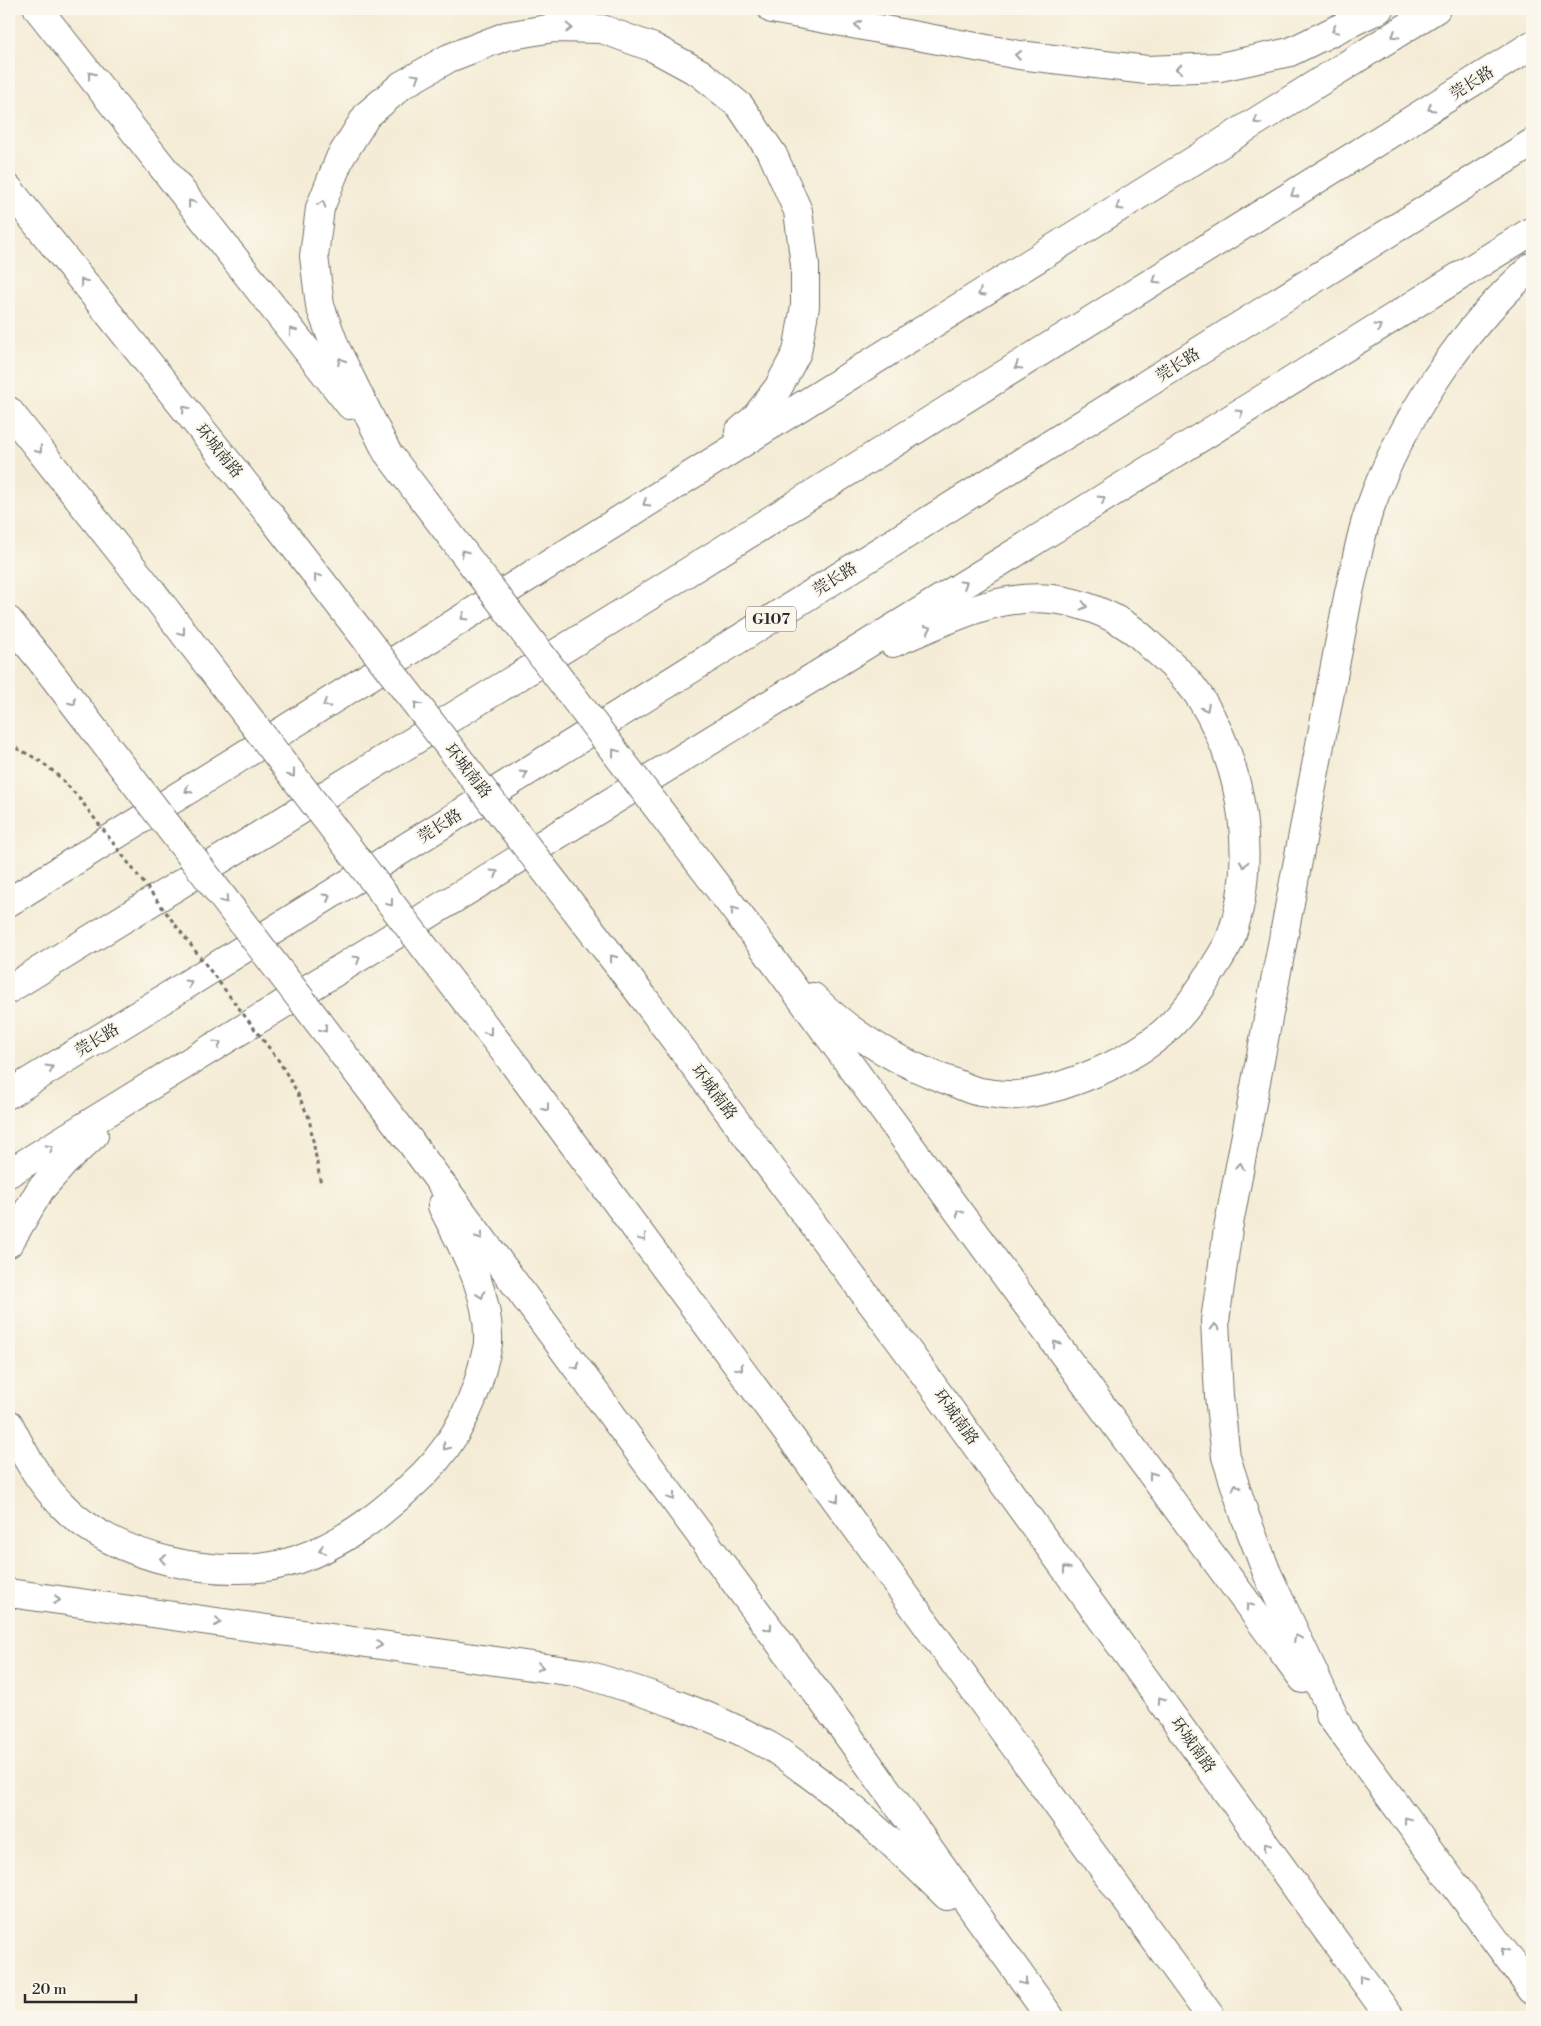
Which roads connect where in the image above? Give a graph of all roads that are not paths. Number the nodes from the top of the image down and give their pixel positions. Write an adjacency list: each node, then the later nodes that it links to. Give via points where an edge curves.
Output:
1 (38, 9): 11 (main road, one-way to 1)
2 (772, 9): 3 (main road, one-way to 2, via 1290,52 1220,68 1147,70 1019,55)
3 (1379, 9)
4 (1436, 9): 12 (main road, one-way to 12)
5 (1532, 45): 21 (main road, 莞长路, one-way to 21)
6 (1532, 143): 23 (main road, 莞长路 / G107, one-way to 6)
7 (9, 189): 34 (main road, 环城南路, one-way to 7, bridge, via 909,1352 642,997 270,515)
8 (1532, 231): 16 (main road, one-way to 8)
9 (1532, 267): 29 (main road, one-way to 9, via 1267,1573 1226,1457 1215,1321 1228,1229 1349,592 1370,509 1391,457 1426,396 1465,338)
10 (9, 412): 33 (main road, one-way to 33, bridge, via 517,1068 792,1439)
11 (387, 452): 12 (main road, one-way to 12, via 336,349 320,306 314,256 320,208 340,158 367,115 402,85 449,58 506,36 553,28 602,29 654,48 692,69 740,106 773,155 798,211 806,273 805,306 797,352 778,388 755,418); 20 (main road, one-way to 11, bridge)
12 (687, 477): 17 (main road, one-way to 17)
13 (9, 621): 15 (main road)
14 (9, 633): 15 (main road)
15 (43, 664): 24 (main road, one-way to 24, bridge)
16 (818, 674): 20 (main road, one-way to 20, via 979,608 1012,599 1053,599 1091,608 1131,628 1169,661 1200,697 1225,747 1238,794 1245,840 1243,892 1229,942 1201,990 1165,1031 1119,1063 1071,1083 1023,1095 979,1092 908,1063 827,1011); 22 (main road, one-way to 16)
17 (52, 875): 18 (main road); 19 (main road)
18 (9, 894)
19 (9, 902)
20 (764, 948): 29 (main road, one-way to 20)
21 (9, 989)
22 (183, 1066): 25 (main road, one-way to 22); 26 (main road, via 96,1133 65,1162 40,1190)
23 (9, 1094)
24 (409, 1140): 27 (main road, one-way to 27, via 470,1262 484,1303 488,1342 477,1389 456,1435 422,1477 380,1515 336,1544 296,1561 254,1570 203,1567 148,1556 98,1534 61,1505 29,1463); 30 (main road, one-way to 30, via 844,1730)
25 (9, 1173)
26 (9, 1243)
27 (9, 1424)
28 (9, 1593): 30 (main road, one-way to 30, via 581,1673 646,1692 711,1717 772,1748 834,1792)
29 (1340, 1729): 31 (main road, one-way to 29)
30 (999, 1947): 32 (main road, one-way to 32)
31 (1532, 1990)
32 (1050, 2017)
33 (1211, 2017)
34 (1390, 2017)

